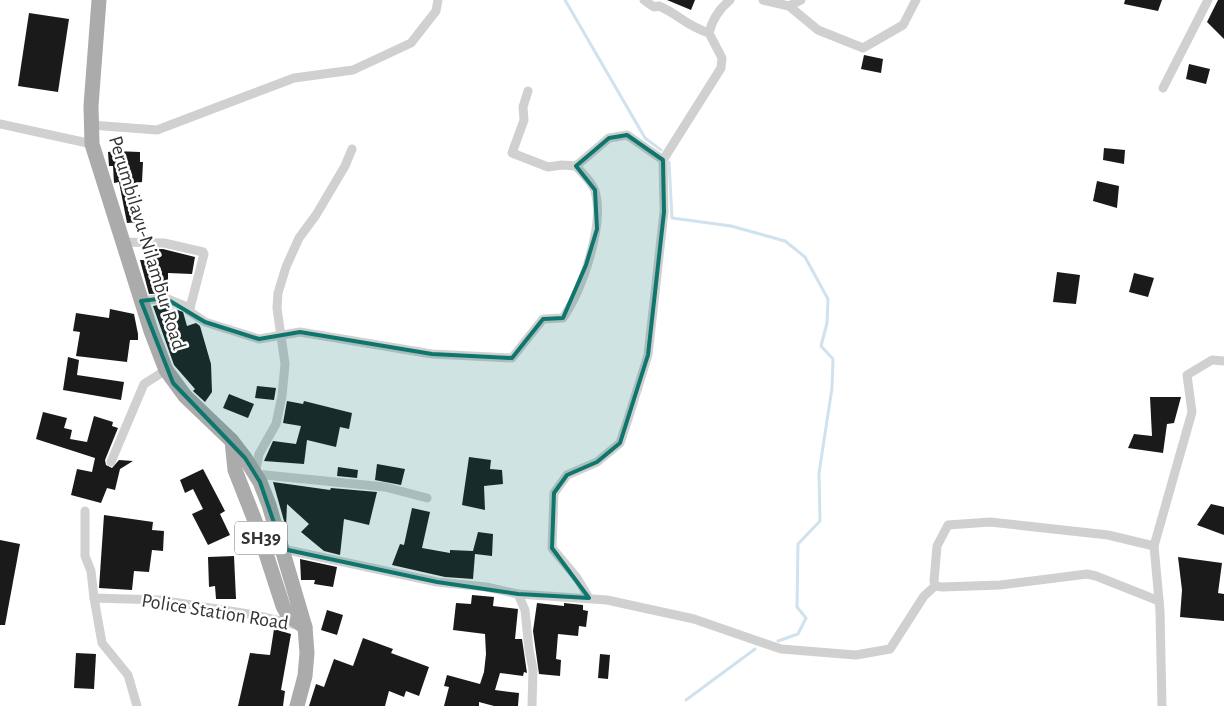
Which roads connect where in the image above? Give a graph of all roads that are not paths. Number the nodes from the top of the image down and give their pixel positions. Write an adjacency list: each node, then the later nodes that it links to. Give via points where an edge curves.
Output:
1 (99, 0): 14 (main road, Perumbilavu-Nilambur Road)
2 (438, 0): 14 (street, via 436,11 412,43 353,70 294,78 157,130)
3 (644, 0): 10 (street, via 654,8 659,6 674,12 691,28)
4 (730, 0): 10 (street, via 717,15)
5 (763, 0): 9 (street)
6 (801, 0): 9 (street)
7 (916, 0): 9 (street, via 902,25 862,48 818,30)
8 (1208, 0): 11 (street)
9 (789, 6)
10 (709, 33): 17 (street, via 722,58 720,68)
11 (1163, 88)
12 (528, 91): 18 (street, via 523,107 524,120 512,153 548,167)
13 (0, 124): 15 (street)
14 (91, 125): 15 (main road, Perumbilavu-Nilambur Road)
15 (92, 144): 19 (main road, Perumbilavu-Nilambur Road)
16 (352, 149): 22 (street, via 346,166 299,238 286,267 277,308)
17 (663, 160): 18 (street, via 627,135 609,138); 35 (street, via 664,212 648,355 628,419 620,443 597,462 567,475 554,493 552,548)
18 (576, 166): 22 (street, via 595,190 597,229 586,266 563,318 543,320 512,358 432,354 300,332)
19 (122, 242): 20 (main road, Perumbilavu-Nilambur Road); 21 (street, via 164,243 203,252)
20 (141, 301): 21 (street, via 164,298); 24 (main road, Perumbilavu-Nilambur Road)
21 (190, 308): 22 (street, via 189,311 205,322 228,331 259,339)
22 (282, 334): 27 (street, via 285,364 276,424 259,454)
23 (1224, 361): 30 (street, via 1212,360 1187,375 1192,412)
24 (166, 370): 25 (main road, Perumbilavu-Nilambur Road, via 185,396); 26 (street, via 144,384)
25 (232, 441): 27 (main road, Perumbilavu-Nilambur Road / SH39); 37 (main road, SH39, via 235,470 283,606 288,615)
26 (111, 462)
27 (255, 474): 28 (street, via 384,487); 31 (main road, Perumbilavu-Nilambur Road / SH39)
28 (427, 498)
29 (85, 511): 34 (street, via 85,556 91,571)
30 (1154, 546): 32 (street, via 1108,535 990,522 948,525 936,546); 36 (street)
31 (283, 549): 33 (street, via 437,582); 37 (main road, Perumbilavu-Nilambur Road / SH39)
32 (935, 586): 35 (street, via 924,596 890,649 856,654 781,649 694,619); 36 (street, via 1000,585 1087,574)
33 (518, 594): 35 (street); 40 (street, via 525,610 533,669)
34 (94, 598): 37 (street, Police Station Road, via 160,600 255,615); 38 (street, via 102,643 128,676)
35 (589, 598)
36 (1159, 601): 41 (street)
37 (305, 627): 39 (main road, Perumbilavu-Nilambur Road / SH39, via 306,668)
38 (137, 706)
39 (297, 706)
40 (532, 706)
41 (1162, 706)

